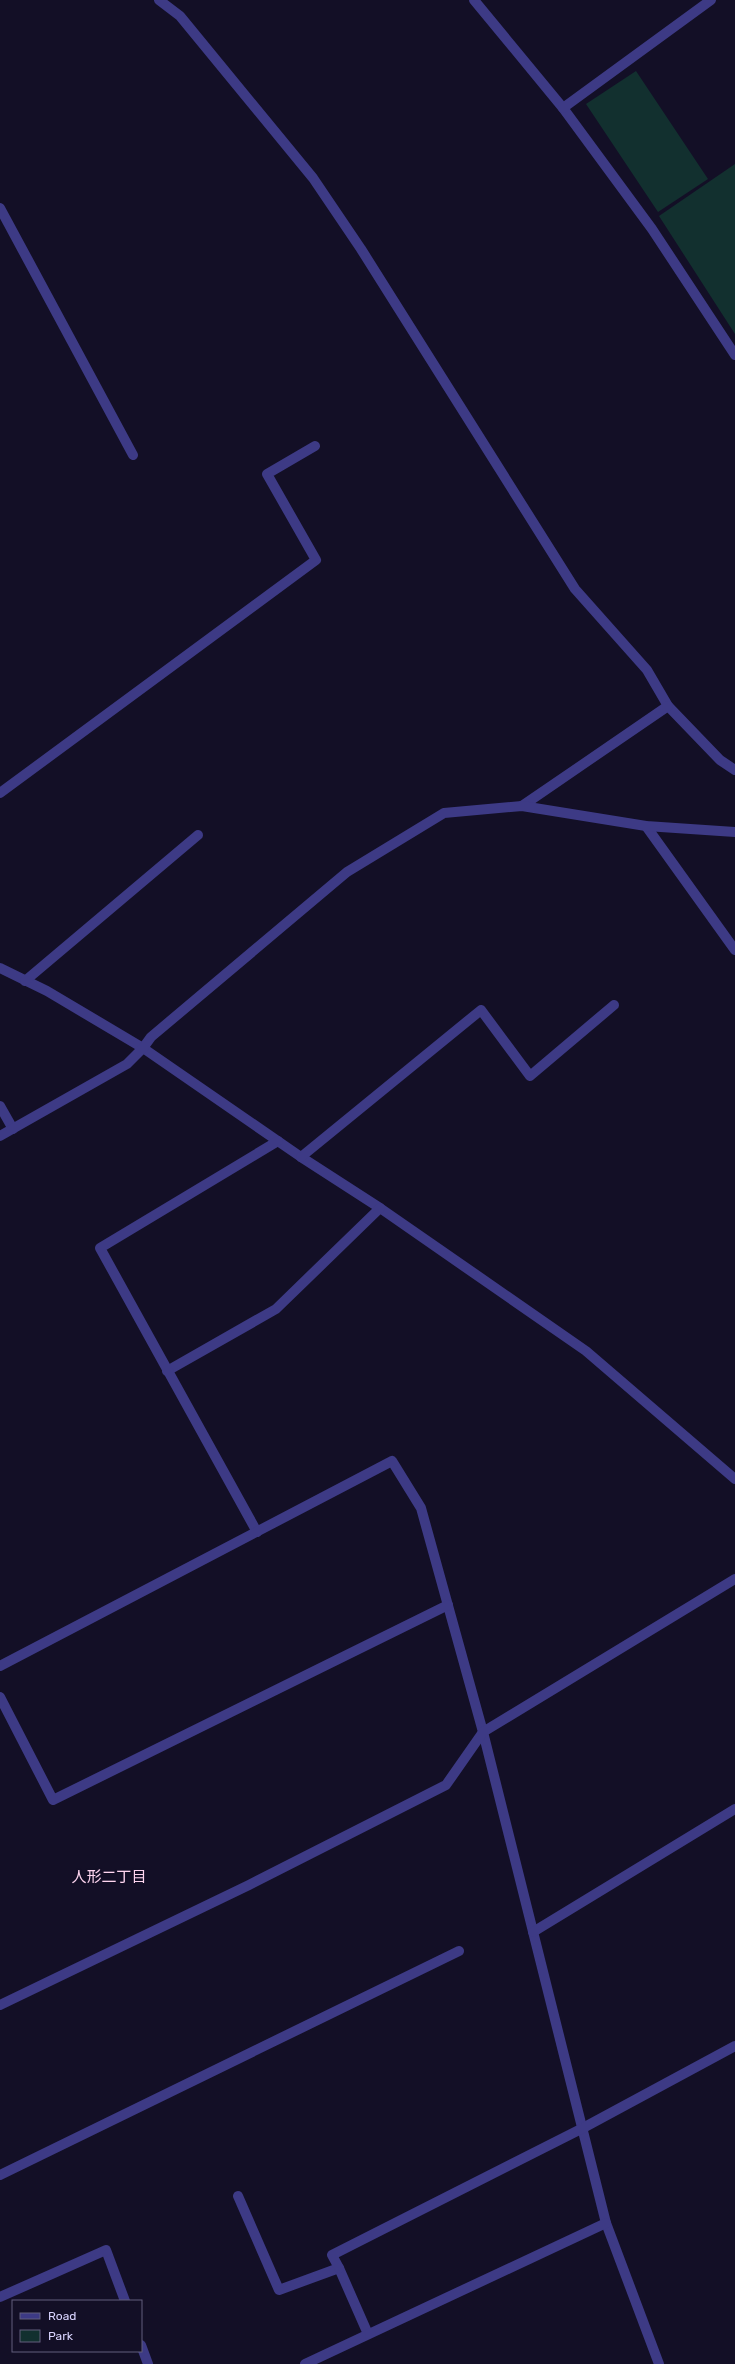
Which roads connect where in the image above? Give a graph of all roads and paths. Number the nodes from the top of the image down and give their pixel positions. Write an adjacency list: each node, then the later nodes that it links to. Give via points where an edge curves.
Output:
1 (159, 0): 9 (street, via 180,16 313,178 382,282 575,589 647,670)
2 (474, 0): 4 (street)
3 (711, 0): 4 (street)
4 (563, 108): 6 (street, via 652,229)
5 (0, 208): 8 (street)
6 (735, 355)
7 (315, 446): 11 (street, via 267,474 316,560)
8 (133, 455)
9 (668, 706): 10 (street, via 720,760); 12 (street)
10 (735, 770)
11 (0, 793)
12 (522, 806): 13 (street); 20 (street, via 444,813 347,872 151,1037)
13 (646, 826): 14 (street); 16 (street)
14 (735, 832)
15 (198, 835): 18 (street)
16 (735, 950)
17 (0, 968): 18 (street)
18 (25, 981): 20 (street)
19 (614, 1005): 25 (street, via 530,1076 481,1010)
20 (143, 1048): 22 (street, via 126,1064); 24 (street)
21 (0, 1106): 22 (street)
22 (13, 1129): 23 (street)
23 (0, 1136)
24 (278, 1141): 25 (street); 27 (street, via 100,1248)
25 (301, 1157): 26 (street)
26 (380, 1208): 27 (street, via 276,1309); 28 (street, via 586,1351)
27 (168, 1370): 29 (street)
28 (735, 1479)
29 (257, 1532): 31 (street, via 392,1461 421,1508); 32 (street)
30 (735, 1579): 34 (street)
31 (448, 1605): 33 (street, via 53,1800); 34 (street)
32 (0, 1666)
33 (0, 1697)
34 (483, 1732): 36 (street); 38 (street, via 446,1785 249,1885)
35 (735, 1808): 36 (street)
36 (533, 1932): 40 (street)
37 (459, 1951): 41 (street)
38 (0, 2005)
39 (735, 2046): 40 (street)
40 (583, 2128): 43 (street); 44 (street, via 332,2255)
41 (0, 2175)
42 (238, 2196): 44 (street, via 279,2290)
43 (606, 2223): 47 (street); 51 (street)
44 (339, 2268): 47 (street)
45 (0, 2297): 46 (street, via 106,2250)
46 (125, 2300)
47 (368, 2334): 50 (street)
48 (142, 2348): 49 (street)
49 (148, 2364)
50 (305, 2364)
51 (660, 2364)

